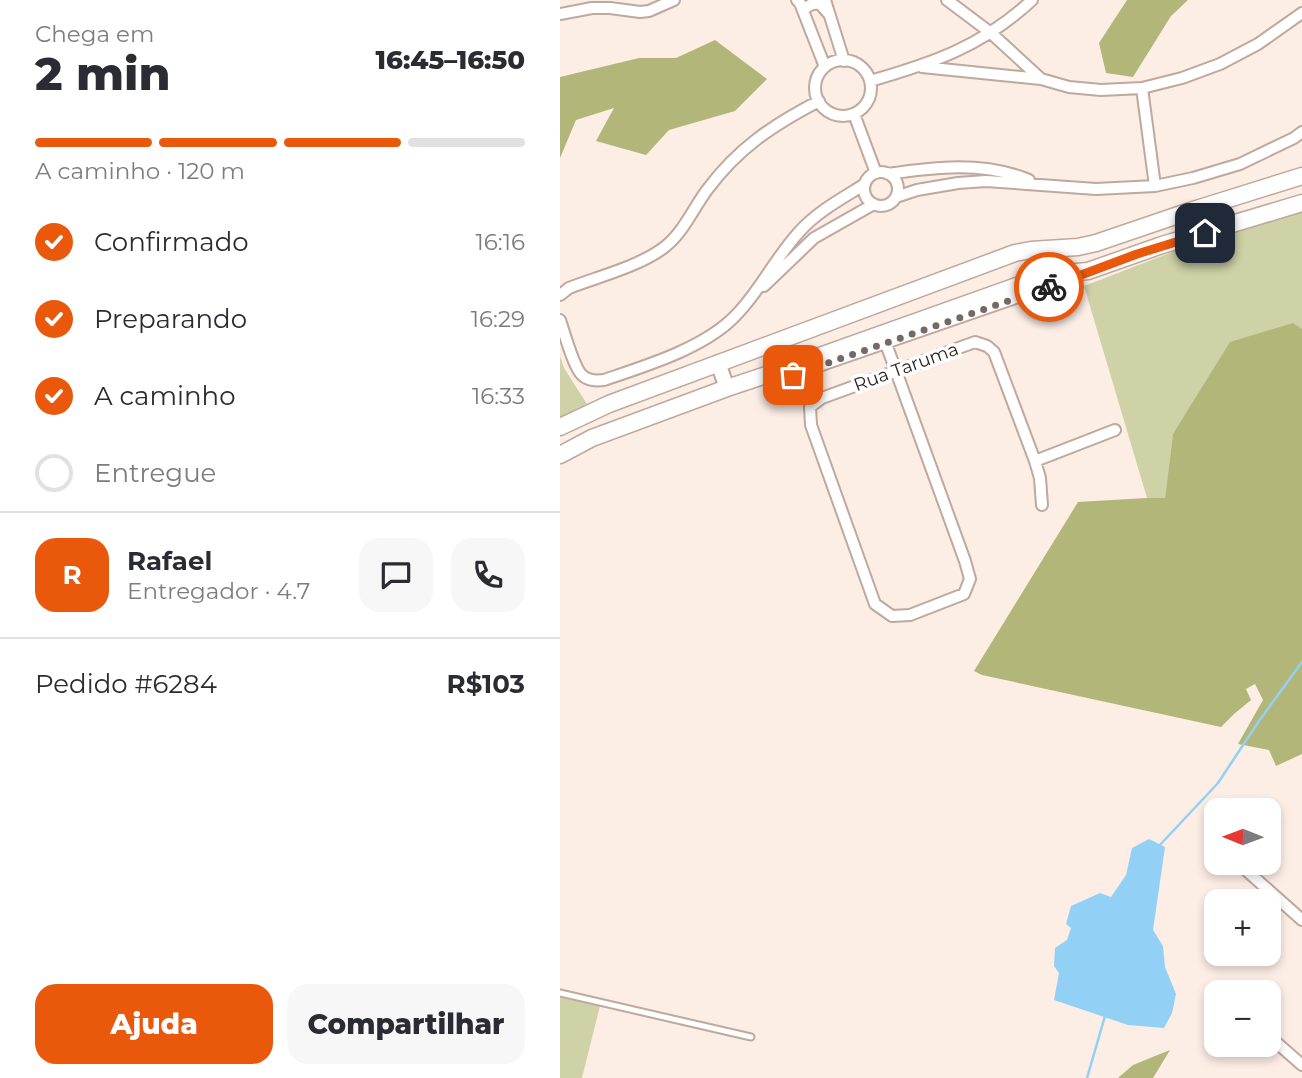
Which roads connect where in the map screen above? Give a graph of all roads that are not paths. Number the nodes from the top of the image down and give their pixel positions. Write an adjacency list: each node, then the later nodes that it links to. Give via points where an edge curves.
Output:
1 (613, 0): 8 (street)
2 (674, 0): 7 (street, via 640,12)
3 (825, 0): 11 (street)
4 (947, 0): 12 (street)
5 (1032, 0): 12 (street)
6 (801, 4): 11 (street, via 820,4); 14 (street)
7 (624, 5): 10 (street)
8 (560, 9)
9 (1302, 13): 18 (street, via 1220,64)
10 (560, 14)
11 (830, 15): 13 (street)
12 (991, 33): 15 (street); 16 (street)
13 (844, 61): 14 (street); 17 (street, via 861,67)
14 (825, 67): 19 (street, via 816,83)
15 (922, 67): 16 (street); 17 (street)
16 (1041, 79): 18 (street, via 1101,90)
17 (870, 81): 20 (street, via 868,101)
18 (1142, 88): 26 (street)
19 (819, 101): 20 (street, via 836,115); 32 (street, via 751,142 708,188 664,248)
20 (854, 114): 22 (street)
21 (1302, 132): 26 (street, via 1240,164)
22 (882, 173): 24 (street); 25 (street, via 975,167); 27 (street, via 895,179)
23 (1302, 176): 35 (main road, via 1096,243 1015,253)
24 (865, 184): 28 (street, via 868,200); 31 (street, via 800,230)
25 (1038, 184): 26 (street, via 1096,189); 27 (street, via 958,183)
26 (1155, 186)
27 (896, 197): 28 (street, via 883,206)
28 (874, 204): 31 (street, via 814,238)
29 (1302, 204): 30 (main road)
30 (1088, 271): 34 (street); 37 (main road, via 1042,277)
31 (756, 292): 33 (street, via 730,321 699,342 604,380 580,374)
32 (560, 295)
33 (560, 320)
34 (886, 344): 36 (street); 37 (street, via 793,375)
35 (718, 363): 38 (street); 39 (main road)
36 (896, 371): 36 (street, Rua Taruma, via 822,398 810,407 811,425 875,604 892,616 910,615 964,594 970,579); 42 (street, Rua Taruma, via 975,342 987,346 994,352)
37 (769, 374): 38 (main road)
38 (727, 388): 41 (main road, via 592,438)
39 (560, 427)
40 (1115, 430): 42 (street)
41 (560, 455)
42 (1034, 461): 43 (street, Rua Taruma)
43 (1042, 505)
44 (1251, 875): 45 (street)
45 (1302, 920)
46 (560, 993): 47 (lane)
47 (751, 1037)
48 (1281, 1047): 49 (street)
49 (1302, 1065)

